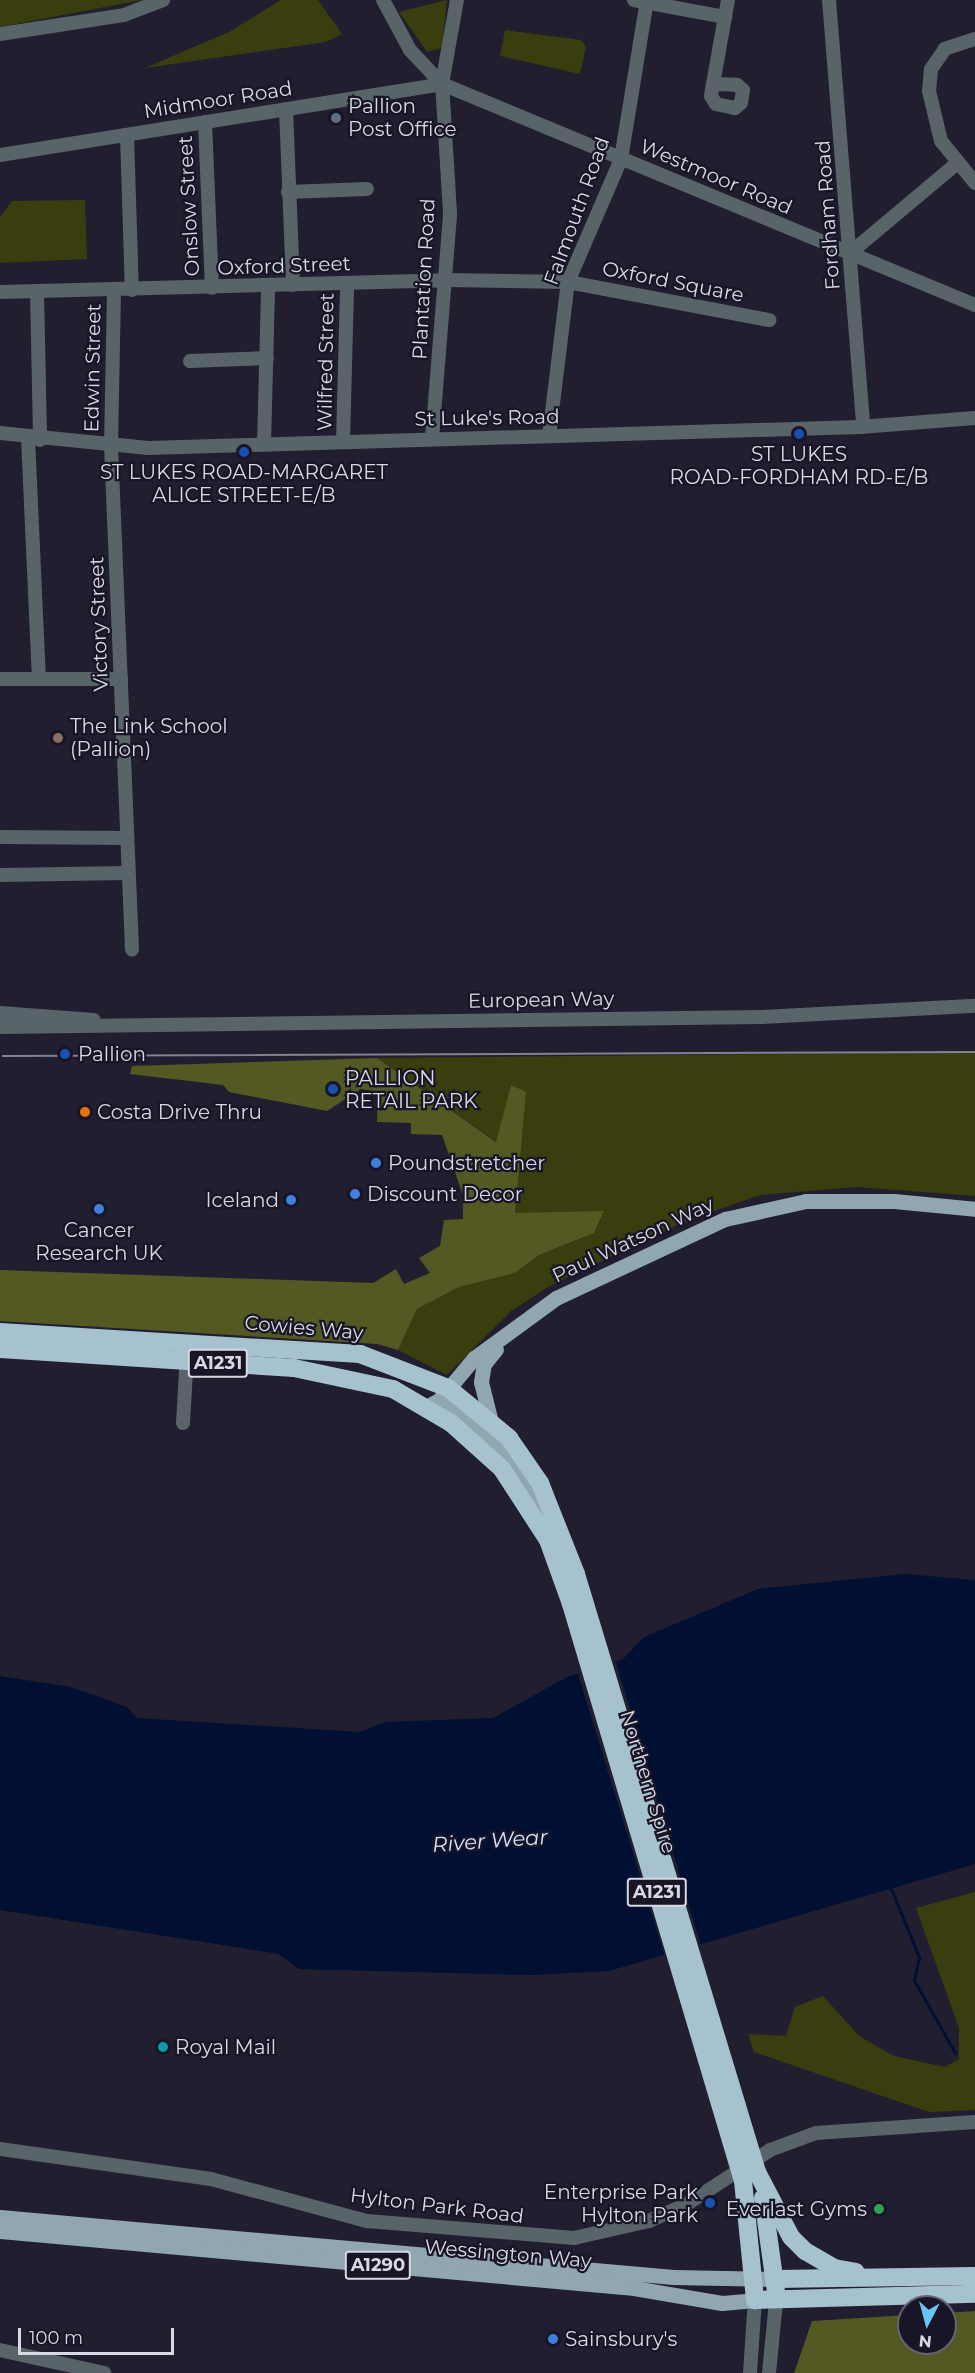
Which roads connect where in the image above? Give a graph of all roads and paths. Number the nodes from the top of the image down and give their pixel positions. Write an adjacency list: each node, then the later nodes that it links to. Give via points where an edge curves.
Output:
1 (163, 0): 8 (street, via 124,15)
2 (384, 0): 10 (street, via 410,51)
3 (457, 0): 10 (street, Plantation Road)
4 (728, 0): 7 (street)
5 (829, 0): 21 (street, Fordham Road)
6 (643, 1): 7 (street); 16 (street, Falmouth Road)
7 (725, 17): 11 (street)
8 (0, 34)
9 (975, 39): 17 (street, via 945,48 931,69 933,112 941,141)
10 (442, 84): 12 (street, Midmoor Road); 16 (street, Westmoor Road); 22 (street, Plantation Road, via 450,213)
11 (713, 84)
12 (286, 109): 13 (street, Midmoor Road); 20 (street)
13 (205, 122): 14 (street, Midmoor Road); 27 (street, Onslow Street)
14 (127, 135): 15 (street, Midmoor Road); 28 (street)
15 (0, 155)
16 (621, 159): 21 (street, Westmoor Road); 23 (street, Falmouth Road)
17 (956, 164): 18 (street); 21 (street)
18 (975, 183)
19 (366, 189): 20 (street)
20 (288, 192): 25 (street)
21 (850, 253): 32 (street, Westmoor Road); 37 (street, Fordham Road)
22 (447, 280): 23 (street, Oxford Street); 24 (street, Oxford Street); 41 (street, Plantation Road)
23 (568, 282): 33 (street, Oxford Square); 39 (street, Falmouth Road)
24 (347, 284): 25 (street, Oxford Street); 42 (street, Wilfred Street)
25 (293, 285): 26 (street, Oxford Street)
26 (268, 286): 27 (street, Oxford Street); 34 (street)
27 (212, 288): 28 (street, Oxford Street)
28 (132, 290): 29 (street, Oxford Street)
29 (114, 291): 31 (street, Oxford Street); 44 (street, Edwin Street)
30 (0, 292): 31 (street, Oxford Street)
31 (37, 292): 40 (street)
32 (975, 305)
33 (770, 320)
34 (267, 358): 35 (street); 43 (street)
35 (190, 361)
36 (975, 418): 37 (street, St Luke's Road)
37 (863, 427): 39 (street, St Luke's Road)
38 (0, 434): 40 (street, St Luke's Road)
39 (549, 436): 41 (street, St Luke's Road)
40 (34, 439): 44 (street, St Luke's Road); 46 (street)
41 (432, 439): 42 (street, St Luke's Road)
42 (343, 442): 43 (street, St Luke's Road)
43 (264, 444): 44 (street, St Luke's Road)
44 (111, 446): 47 (street, Victory Street)
45 (0, 679): 46 (street)
46 (39, 679): 47 (street)
47 (121, 679): 49 (street, Victory Street)
48 (0, 837): 49 (street)
49 (127, 838): 50 (street, Victory Street)
50 (129, 873): 51 (street); 52 (street, Victory Street)
51 (0, 875)
52 (132, 950)
53 (975, 1006): 55 (street, European Way, via 762,1017)
54 (0, 1013): 55 (street, European Way)
55 (107, 1024): 56 (street, European Way)
56 (0, 1027)
57 (975, 1209): 58 (main road, Paul Watson Way, via 894,1201 806,1201 725,1219 601,1274)
58 (527, 1317): 63 (main road, Paul Watson Way, via 474,1358); 65 (main road, Paul Watson Way, via 484,1364 483,1403)
59 (0, 1332): 60 (highway, Cowies Way / A1231)
60 (188, 1342): 62 (street); 63 (highway, Cowies Way / A1231, via 360,1354)
61 (0, 1349): 62 (highway, Cowies Way / A1231)
62 (187, 1361): 64 (highway, Cowies Way / A1231, via 356,1378); 66 (street)
63 (448, 1388): 64 (main road, Paul Watson Way); 65 (highway, Cowies Way / A1231); 67 (main road, via 449,1404 494,1442 519,1473)
64 (426, 1407): 67 (highway, Cowies Way / A1231, via 502,1469)
65 (491, 1422): 68 (highway, Cowies Way / A1231, via 540,1483)
66 (183, 1423)
67 (539, 1522): 68 (highway, Cowies Way / A1231)
68 (577, 1601): 71 (highway, Northern Spire / A1231, bridge)
69 (975, 2122): 70 (street, Hylton Park Road, via 816,2133 770,2150 687,2204 649,2221 574,2238 367,2221 211,2179)
70 (0, 2148)
71 (750, 2177): 75 (highway, A1231); 76 (highway, A1231); 77 (highway, via 805,2251 834,2268)
72 (0, 2217): 75 (main road, Wessington Way / A1290, via 673,2277)
73 (0, 2231): 79 (main road, Wessington Way / A1290, via 634,2288 722,2303)
74 (975, 2276): 77 (highway, Wessington Way)
75 (754, 2279): 76 (main road, Wessington Way / A1290); 79 (highway, A1231)
76 (776, 2279): 77 (highway, Wessington Way); 80 (highway)
77 (890, 2279)
78 (975, 2294): 80 (highway, Wessington Way)
79 (755, 2300): 80 (highway, Wessington Way); 83 (street)
80 (776, 2301): 84 (street)
81 (0, 2350): 82 (street)
82 (104, 2373)
83 (750, 2373)
84 (768, 2373)

